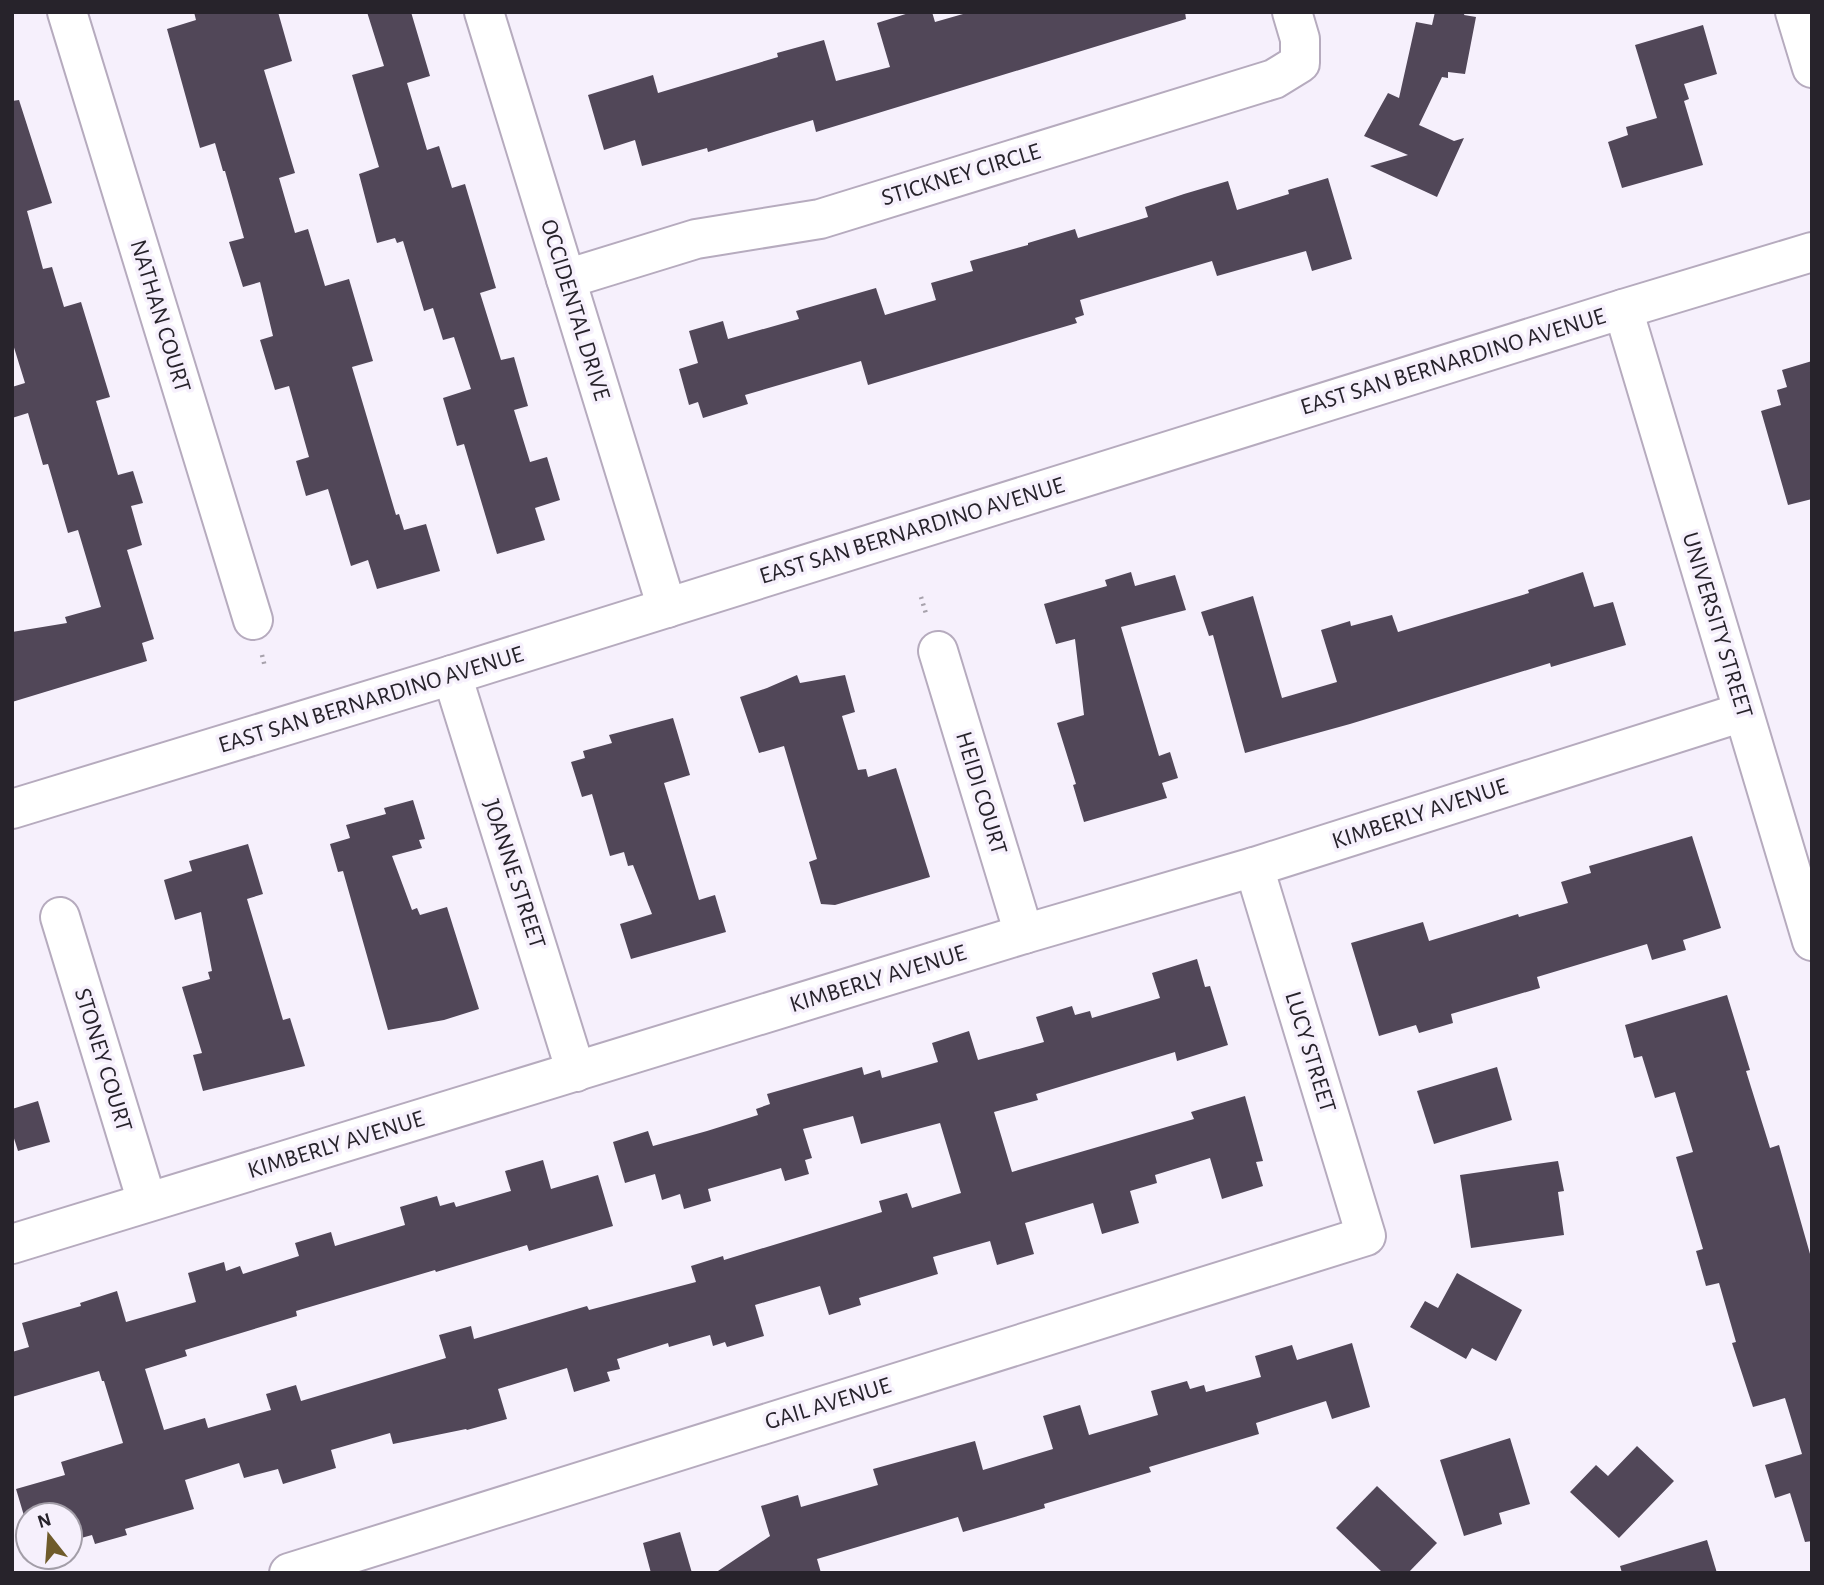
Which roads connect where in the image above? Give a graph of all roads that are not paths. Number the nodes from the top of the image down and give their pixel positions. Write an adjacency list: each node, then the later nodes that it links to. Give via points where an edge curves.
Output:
1 (66, 12): 10 (street, NATHAN COURT)
2 (484, 12): 7 (street, OCCIDENTAL DRIVE)
3 (1292, 12): 7 (street, STICKNEY CIRCLE, via 1300,39 1300,63 1274,79 820,219 696,239)
4 (1795, 12): 5 (street)
5 (1812, 68)
6 (1812, 252): 8 (street, EAST SAN BERNARDINO AVENUE)
7 (566, 279): 9 (street, OCCIDENTAL DRIVE)
8 (1623, 309): 9 (street, EAST SAN BERNARDINO AVENUE); 13 (street, UNIVERSITY STREET)
9 (667, 608): 12 (street, EAST SAN BERNARDINO AVENUE)
10 (253, 620)
11 (938, 651): 17 (street, HEIDI COURT)
12 (452, 676): 14 (street, EAST SAN BERNARDINO AVENUE); 19 (street, JOANNE STREET)
13 (1743, 712): 15 (street, KIMBERLY AVENUE); 18 (street, UNIVERSITY STREET)
14 (12, 809)
15 (1254, 867): 17 (street, KIMBERLY AVENUE); 21 (street, LUCY STREET)
16 (60, 917): 20 (street, STONEY COURT)
17 (1024, 934): 19 (street, KIMBERLY AVENUE)
18 (1812, 941)
19 (576, 1072): 20 (street, KIMBERLY AVENUE)
20 (147, 1202): 22 (street, KIMBERLY AVENUE)
21 (1366, 1236): 23 (street, GAIL AVENUE)
22 (12, 1244)
23 (289, 1573)

